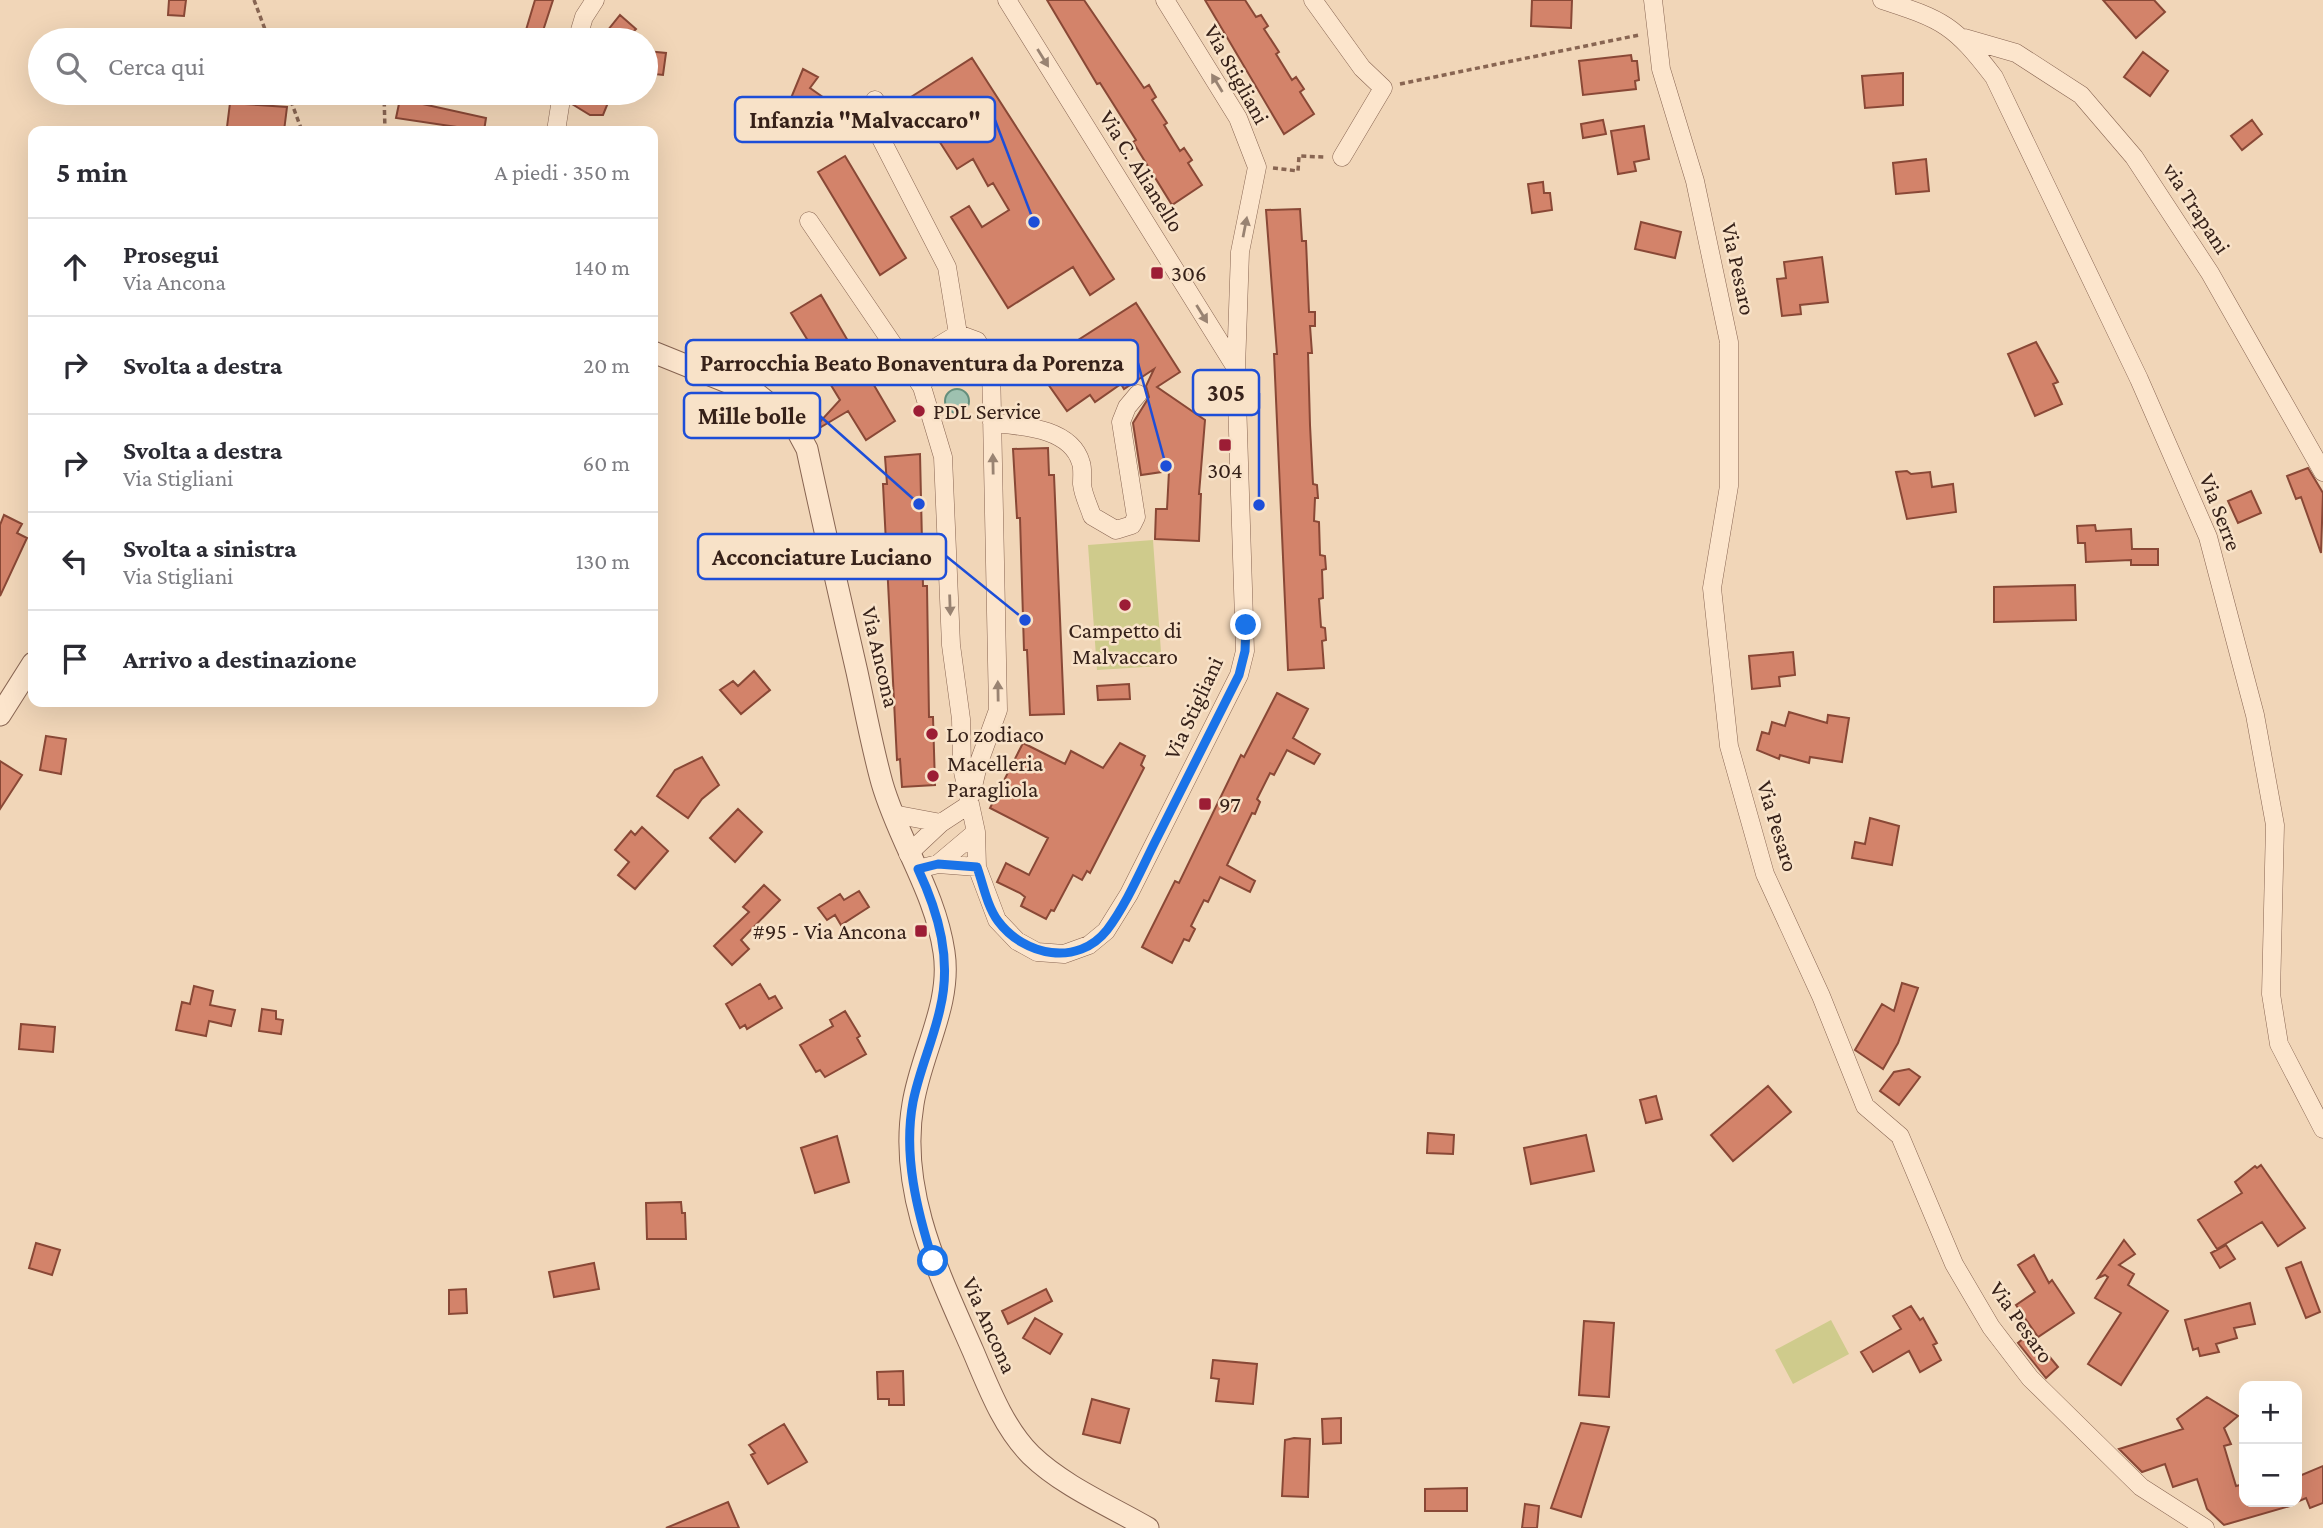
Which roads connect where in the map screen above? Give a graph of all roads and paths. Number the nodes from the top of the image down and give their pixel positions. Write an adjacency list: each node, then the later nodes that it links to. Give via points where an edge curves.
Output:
1 (254, 0): 8 (path)
2 (595, 0): 9 (street)
3 (1007, 0): 25 (street, Via C. Alianello, one-way to 25)
4 (1165, 0): 21 (street, Via Stigliani, one-way to 4, via 1238,118)
5 (1313, 0): 12 (street)
6 (1653, 0): 10 (street, Via Pesaro)
7 (1882, 0): 11 (street, Via Serre, via 1935,18)
8 (264, 28)
9 (581, 28)
10 (1659, 32): 12 (path); 42 (street, Via Pesaro, via 1661,69 1695,181 1728,342 1728,486 1712,588 1728,746 1765,874 1865,1106 1900,1136 1954,1264 1991,1327 2030,1378 2141,1488)
11 (1964, 38): 29 (street, via Trapani, via 2016,53 2081,95 2134,157 2210,273); 40 (street, Via Serre, via 1994,77 2139,379 2208,537 2255,715 2275,825 2271,994 2280,1044)
12 (1382, 88): 20 (street)
13 (875, 100): 23 (street, via 876,129 947,267)
14 (292, 105): 17 (path)
15 (384, 105): 18 (path)
16 (560, 105): 19 (street)
17 (300, 126)
18 (385, 126)
19 (557, 126)
20 (1342, 157): 21 (path, via 1299,156 1298,171)
21 (1257, 167): 25 (street, Via Stigliani, one-way to 21, via 1240,252)
22 (809, 221): 26 (street, Via Stigliani)
23 (958, 334): 26 (street, via 936,348); 28 (street, via 977,341 991,365)
24 (658, 354): 35 (street, Via Ancona, via 757,394 793,423 807,449 882,784)
25 (1236, 368): 39 (street, Via Stigliani, via 1245,651 1239,675 1129,894 1106,931 1088,945 1064,954 1037,951 1017,941 997,920)
26 (922, 387): 32 (street, Via Stigliani, one-way to 32, via 943,457 951,645)
27 (1138, 394): 28 (street, via 1121,422 1136,517 1132,525 1116,530 1092,516 1083,488 1082,464 1073,446 1062,437)
28 (992, 423): 33 (street, one-way to 28)
29 (2323, 472)
30 (28, 671): 31 (street)
31 (0, 715)
32 (961, 719): 33 (street); 34 (street, Via Stigliani, via 962,767)
33 (995, 722): 34 (street, via 978,765)
34 (970, 804): 36 (street); 37 (street, Via Stigliani)
35 (894, 814): 36 (street); 38 (street, Via Ancona)
36 (940, 823): 38 (street)
37 (976, 832): 38 (street); 39 (street, Via Stigliani)
38 (921, 863): 39 (street); 41 (street, Via Ancona, via 945,956 940,1009 913,1103 911,1136 913,1181 933,1261 995,1401 1019,1440 1050,1470)
39 (977, 867)
40 (2323, 1129)
41 (1148, 1528)
42 (2205, 1528)

